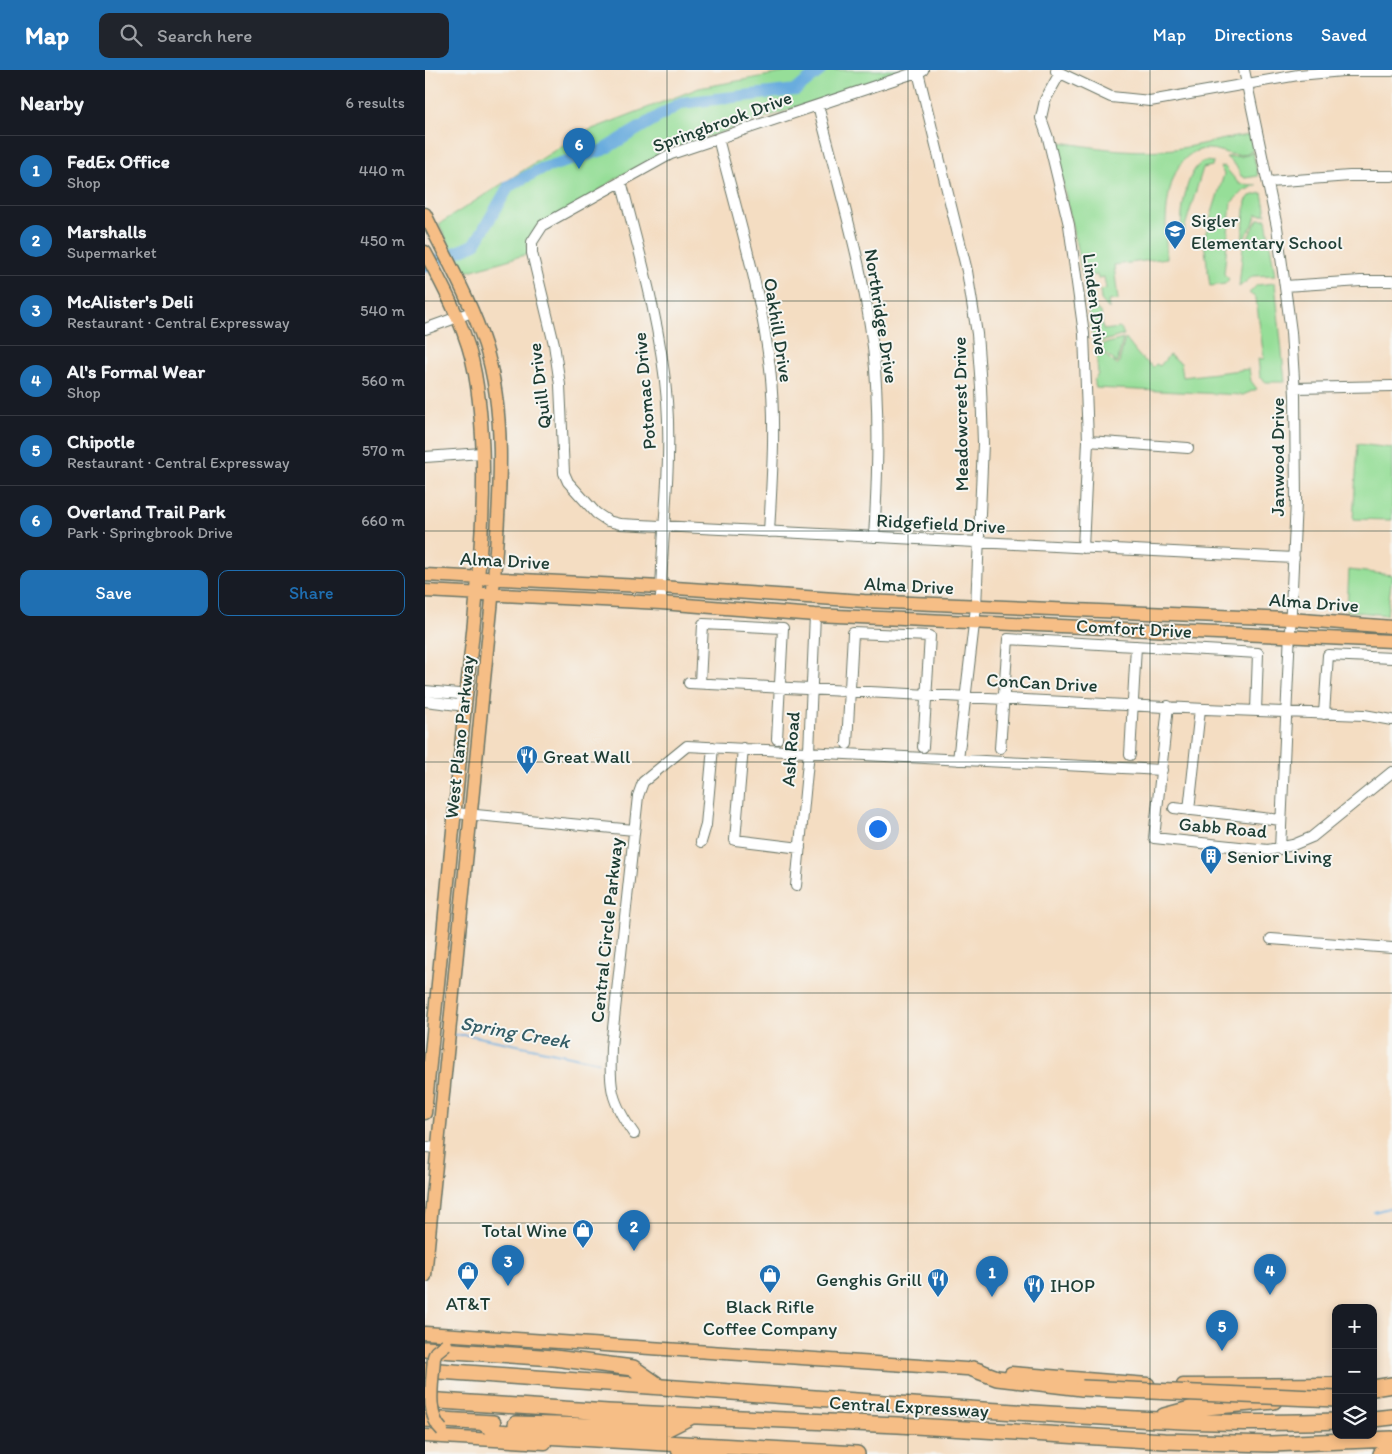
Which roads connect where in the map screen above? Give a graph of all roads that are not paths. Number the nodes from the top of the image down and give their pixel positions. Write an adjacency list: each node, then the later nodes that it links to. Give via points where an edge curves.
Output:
1 (1244, 70): 5 (street, Janwood Drive)
2 (920, 71): 6 (street, Springbrook Drive); 30 (street, Meadowcrest Drive, via 967,271 977,334 983,443)
3 (1392, 71): 5 (street, via 1307,75)
4 (1058, 72): 5 (street, via 1111,97 1133,101 1168,99); 21 (street, Linden Drive, via 1041,118 1069,225 1084,334)
5 (1247, 85): 10 (street, Janwood Drive)
6 (818, 105): 7 (street, Springbrook Drive); 29 (street, Northridge Drive, via 855,251 873,346 877,434)
7 (718, 138): 9 (street, Springbrook Drive, via 671,154); 28 (street, Oakhill Drive, via 766,337 772,413)
8 (1392, 176): 10 (street)
9 (621, 181): 13 (street, Springbrook Drive, via 543,225 532,242); 27 (street, Potomac Drive, via 661,351 668,449)
10 (1269, 182): 15 (street, Janwood Drive)
11 (425, 214): 16 (main road, West Plano Parkway)
12 (425, 252): 17 (main road, West Plano Parkway)
13 (531, 252): 26 (street, Quill Drive, via 554,344 560,385 564,473)
14 (1392, 281): 15 (street)
15 (1285, 286): 20 (street, Janwood Drive)
16 (473, 312): 17 (street); 24 (main road, West Plano Parkway, via 485,345 494,388)
17 (456, 318): 18 (street); 23 (main road, West Plano Parkway, via 475,372)
18 (425, 329)
19 (1392, 386): 20 (street)
20 (1295, 388): 32 (street, Janwood Drive)
21 (1088, 441): 22 (street); 31 (street, Linden Drive)
22 (1189, 448)
23 (482, 453): 24 (main road); 25 (street); 34 (main road, West Plano Parkway)
24 (499, 453): 35 (main road, West Plano Parkway)
25 (425, 457)
26 (591, 509): 27 (street, Ridgefield Drive, via 608,521 620,524)
27 (664, 526): 28 (street, Ridgefield Drive); 36 (street, Potomac Drive)
28 (769, 532): 29 (street, Ridgefield Drive)
29 (874, 537): 30 (street, Ridgefield Drive)
30 (978, 542): 31 (street, Ridgefield Drive); 41 (street, Meadowcrest Drive)
31 (1083, 548): 32 (street, Ridgefield Drive)
32 (1294, 558): 43 (street, Janwood Drive)
33 (425, 575): 34 (main road, Alma Drive)
34 (478, 578): 35 (main road, Alma Drive); 38 (main road, West Plano Parkway)
35 (494, 579): 36 (main road, Alma Drive); 39 (main road, West Plano Parkway)
36 (661, 587): 40 (street, Potomac Drive); 41 (main road, Alma Drive)
37 (425, 591): 38 (main road, Alma Drive)
38 (476, 593): 39 (main road, Alma Drive); 57 (main road, West Plano Parkway)
39 (493, 594): 40 (main road, Alma Drive); 59 (main road, West Plano Parkway)
40 (661, 603): 42 (main road, Alma Drive)
41 (976, 607): 43 (main road, Alma Drive); 44 (street, Meadowcrest Drive)
42 (815, 615): 44 (main road, Alma Drive); 51 (street, Ash Road)
43 (1290, 619): 45 (main road, Alma Drive); 46 (street, Janwood Drive)
44 (974, 621): 46 (main road, Alma Drive); 55 (street, Meadowcrest Drive)
45 (1392, 627)
46 (1290, 636): 47 (main road, Alma Drive); 64 (street, Janwood Drive)
47 (1392, 641)
48 (1136, 646): 56 (street, Comfort Drive, via 1008,639); 60 (street); 63 (street, Comfort Drive, via 1258,653)
49 (1392, 658): 65 (street, via 1328,655)
50 (780, 687): 50 (street, ConCan Drive, via 783,628 703,624 695,683); 51 (street, ConCan Drive); 67 (street)
51 (812, 688): 53 (street, ConCan Drive); 73 (street, Ash Road)
52 (425, 690): 57 (street, via 459,694)
53 (849, 690): 54 (street, ConCan Drive); 54 (street, via 853,633 929,636); 68 (street)
54 (927, 694): 55 (street, ConCan Drive); 70 (street)
55 (966, 696): 56 (street, ConCan Drive); 75 (street, Meadowcrest Drive)
56 (1004, 698): 60 (street, ConCan Drive); 72 (street)
57 (466, 700): 58 (street, via 458,704); 59 (street); 80 (main road, West Plano Parkway)
58 (425, 701)
59 (482, 702): 81 (main road, West Plano Parkway)
60 (1133, 704): 61 (street, ConCan Drive); 74 (street)
61 (1168, 706): 62 (street, ConCan Drive); 76 (street)
62 (1200, 709): 63 (street, ConCan Drive); 79 (street)
63 (1256, 711): 64 (street, ConCan Drive)
64 (1287, 713): 65 (street, ConCan Drive); 82 (street, Janwood Drive)
65 (1323, 714): 66 (street, ConCan Drive)
66 (1392, 720)
67 (777, 739)
68 (847, 744)
69 (713, 747): 71 (street); 83 (street, Central Circle Parkway, via 687,746 643,782); 84 (street, via 706,825)
70 (923, 747)
71 (743, 748): 73 (street); 85 (street, via 735,840)
72 (1000, 748)
73 (809, 751): 75 (street); 85 (street, Ash Road)
74 (1130, 755)
75 (958, 760): 76 (street)
76 (1162, 770): 86 (street, Gabb Road, via 1154,838)
77 (1392, 772): 86 (street, Gabb Road, via 1312,837)
78 (1174, 808): 79 (street)
79 (1189, 810): 82 (street)
80 (455, 812): 81 (street); 90 (main road, West Plano Parkway)
81 (470, 814): 83 (street); 91 (main road, West Plano Parkway)
82 (1281, 820): 86 (street, Janwood Drive)
83 (634, 830): 93 (street, Central Circle Parkway, via 610,1076 611,1094 618,1111)
84 (701, 842)
85 (800, 848): 87 (street, Ash Road)
86 (1280, 849)
87 (796, 886)
88 (1271, 939): 89 (street)
89 (1392, 948)
90 (437, 990): 91 (main road); 92 (main road, West Plano Parkway)
91 (453, 991): 94 (main road, West Plano Parkway, via 449,1045)
92 (425, 1114)
93 (634, 1134)
94 (431, 1148): 95 (main road, West Plano Parkway)
95 (425, 1276)
96 (425, 1333): 97 (main road, Central Expressway)
97 (462, 1336): 100 (main road, Central Expressway); 120 (main road, bridge, via 440,1348 434,1357 431,1407 432,1417 442,1430)
98 (425, 1349): 104 (highway, via 633,1368)
99 (425, 1370): 104 (highway, Central Expressway)
100 (973, 1370): 103 (main road, Central Expressway, via 1187,1386); 110 (highway, bridge, via 997,1378 1082,1388)
101 (1392, 1381): 102 (main road)
102 (1377, 1382)
103 (1332, 1384)
104 (657, 1385): 116 (highway, Central Expressway, via 844,1401)
105 (1392, 1385): 106 (highway)
106 (1377, 1387)
107 (1332, 1394): 116 (highway, via 1194,1408)
108 (1392, 1396): 109 (highway)
109 (1377, 1397)
110 (1332, 1399)
111 (425, 1400): 112 (highway, Central Expressway)
112 (691, 1416): 118 (highway, via 668,1428); 121 (highway, Central Expressway, via 897,1424 1218,1443)
113 (1392, 1417): 115 (highway)
114 (425, 1419): 118 (highway)
115 (1377, 1419)
116 (1150, 1420): 117 (highway, Central Expressway)
117 (1332, 1421)
118 (483, 1422): 124 (highway, via 498,1432 543,1436)
119 (425, 1436): 120 (main road)
120 (458, 1438): 123 (main road)
121 (1392, 1439)
122 (1392, 1450): 125 (highway)
123 (730, 1454)
124 (857, 1454)
125 (1381, 1454)

